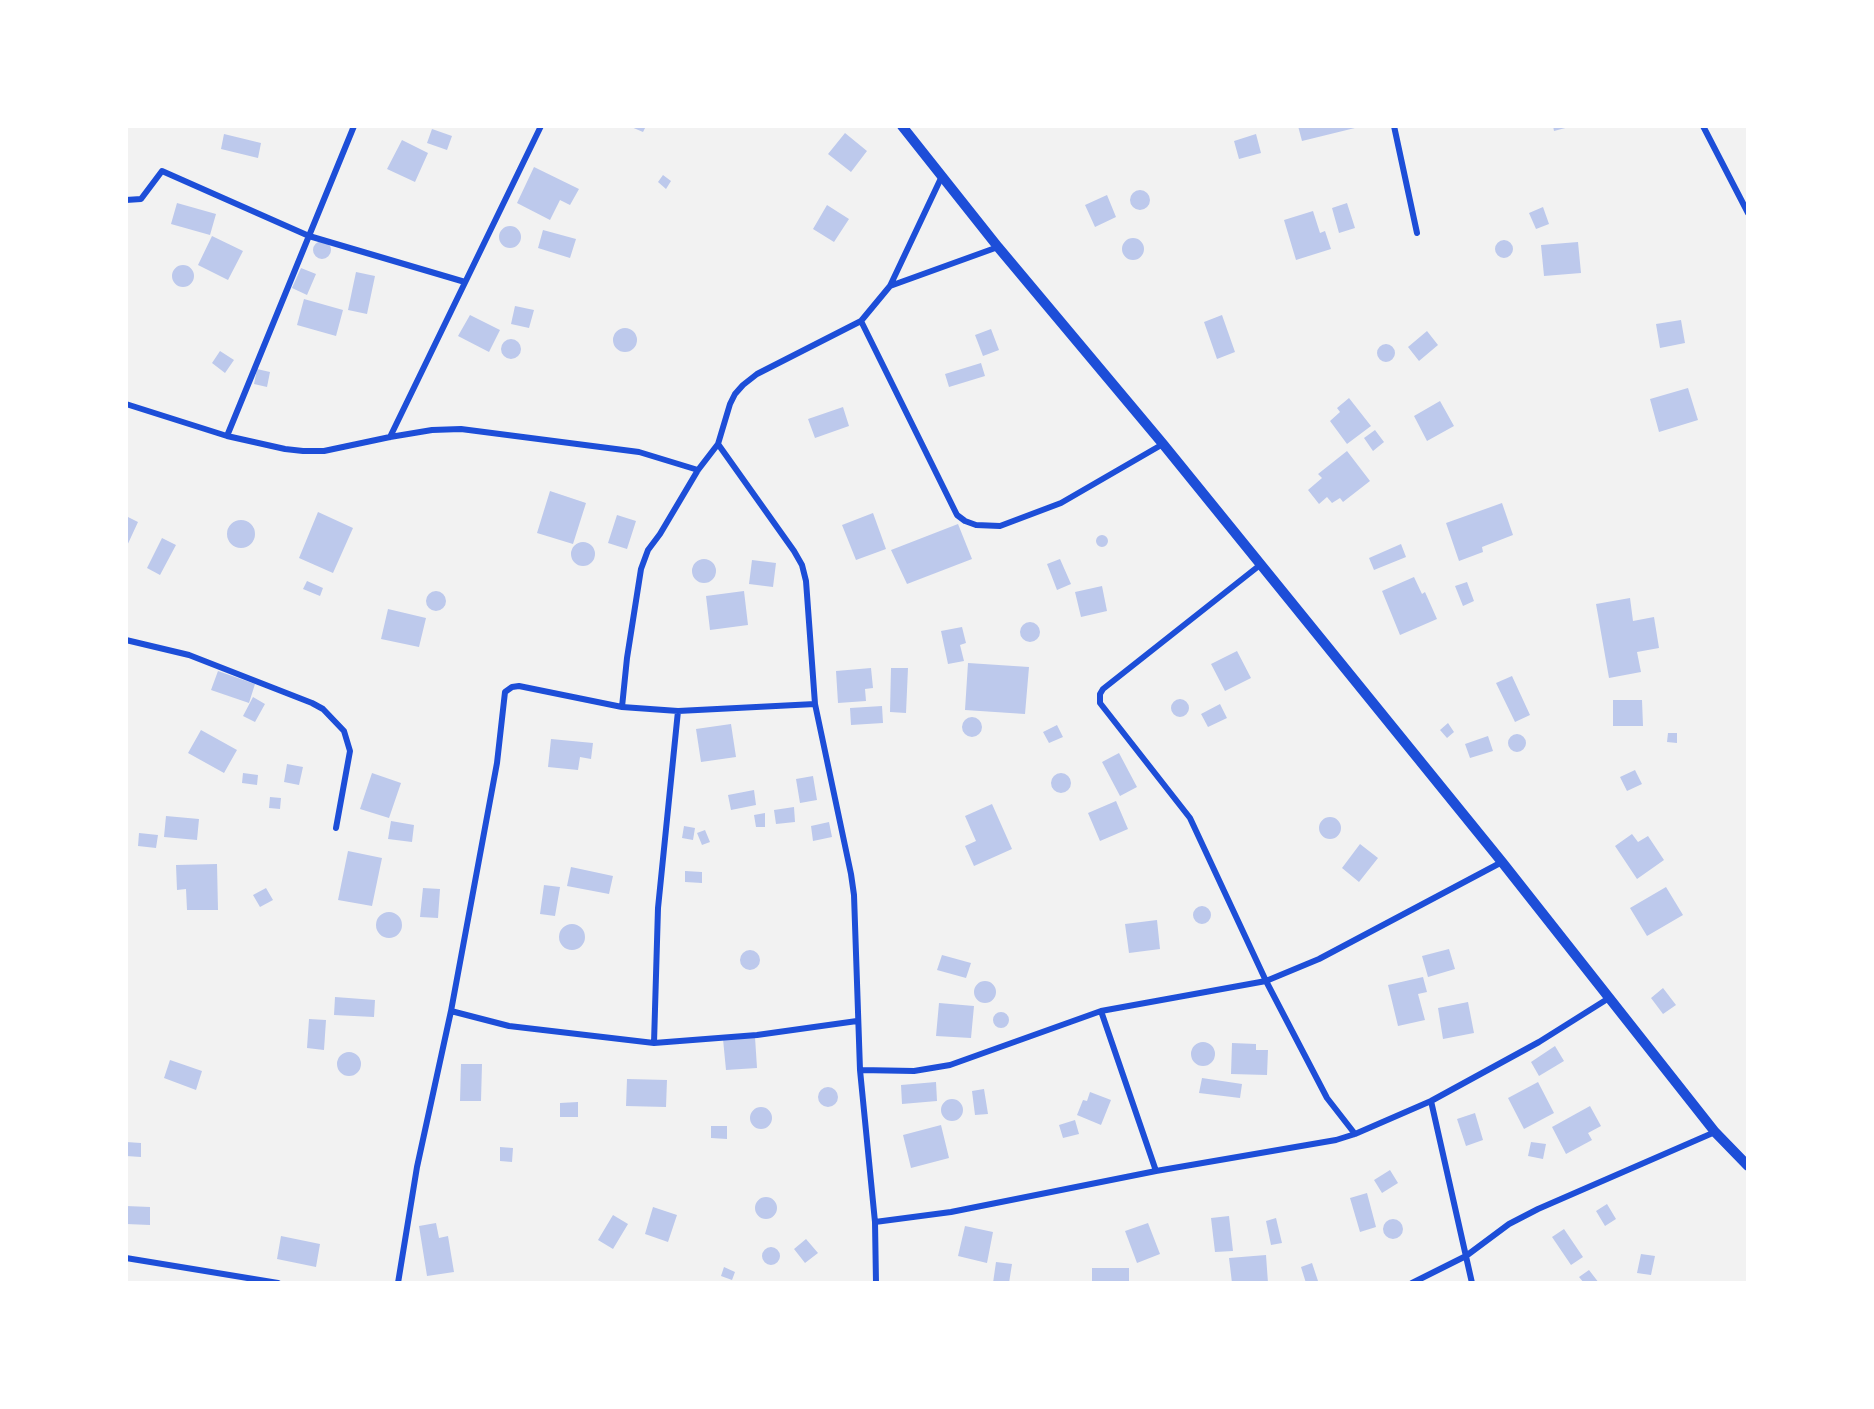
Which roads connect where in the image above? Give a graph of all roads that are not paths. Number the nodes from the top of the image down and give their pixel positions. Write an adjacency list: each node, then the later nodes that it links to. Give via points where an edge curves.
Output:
1 (354, 126): 10 (street)
2 (541, 126): 12 (street)
3 (902, 126): 6 (street)
4 (1394, 126): 9 (street)
5 (1703, 126): 8 (street)
6 (942, 176): 11 (street); 13 (street)
7 (126, 200): 10 (street, via 141,199 162,171)
8 (1748, 213)
9 (1417, 233)
10 (309, 236): 12 (street); 16 (street)
11 (998, 247): 13 (street); 19 (street)
12 (465, 282): 17 (street)
13 (890, 286): 14 (street)
14 (861, 321): 18 (street, via 743,385 730,404); 19 (street, via 957,515 965,521 1000,526 1061,503)
15 (126, 404): 16 (street)
16 (227, 436): 17 (street, via 303,451 324,451)
17 (390, 437): 20 (street, via 461,429 639,452)
18 (718, 444): 20 (street); 23 (street, via 802,565)
19 (1163, 444): 21 (street)
20 (698, 470): 24 (street, via 648,550 641,569)
21 (1260, 564): 27 (street); 28 (street, via 1103,689 1100,699 1102,707 1191,818)
22 (126, 640): 26 (street, via 189,655 323,709 344,731 350,751)
23 (815, 704): 25 (street); 32 (street, via 854,895)
24 (622, 706): 25 (street); 30 (street, via 519,686 505,692 497,763)
25 (678, 711): 33 (street, via 658,908)
26 (336, 828)
27 (1502, 862): 28 (street, via 1319,959); 29 (street)
28 (1266, 981): 31 (street); 37 (street, via 1327,1098)
29 (1610, 998): 35 (street); 36 (street)
30 (451, 1011): 33 (street, via 509,1026); 44 (street, via 417,1167)
31 (1101, 1011): 34 (street, via 950,1065 914,1071); 39 (street)
32 (857, 1021): 33 (street, via 757,1035); 34 (street)
33 (654, 1043)
34 (860, 1070): 40 (street)
35 (1431, 1101): 37 (street); 41 (street)
36 (1714, 1132): 38 (street); 41 (street, via 1538,1209 1509,1224)
37 (1355, 1134): 39 (street)
38 (1748, 1166)
39 (1156, 1171): 40 (street, via 951,1212)
40 (875, 1222): 45 (street)
41 (1466, 1256): 46 (street); 47 (street)
42 (126, 1258): 43 (street)
43 (278, 1283)
44 (398, 1283)
45 (876, 1283)
46 (1412, 1283)
47 (1472, 1283)

